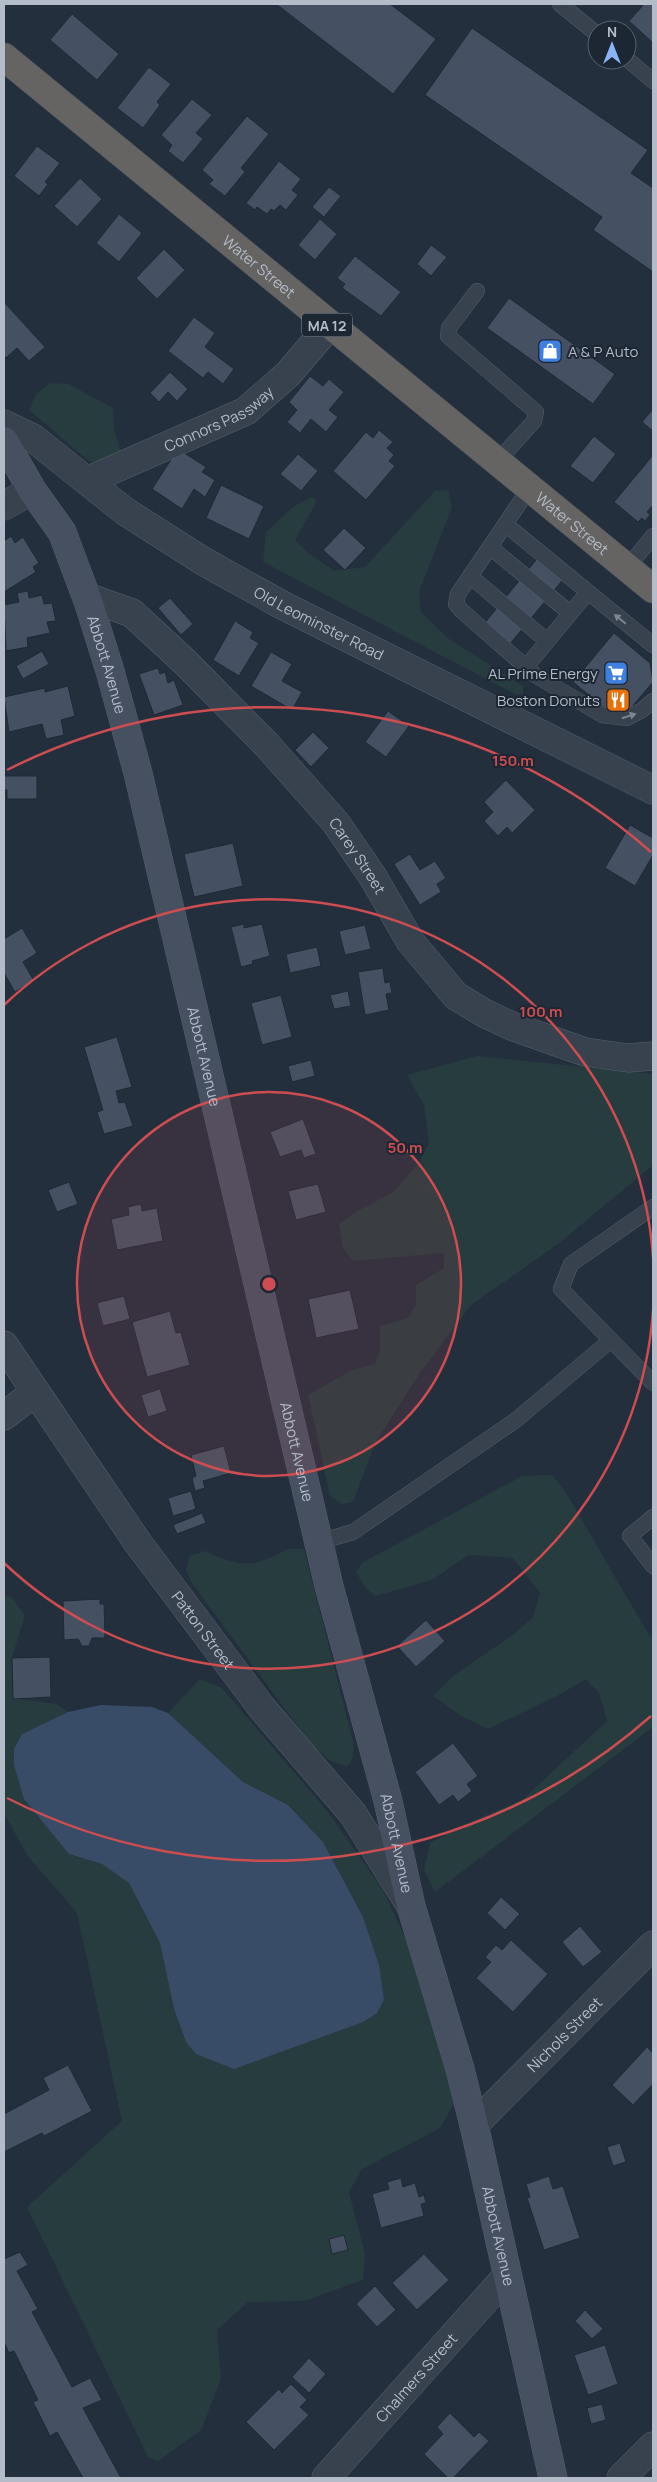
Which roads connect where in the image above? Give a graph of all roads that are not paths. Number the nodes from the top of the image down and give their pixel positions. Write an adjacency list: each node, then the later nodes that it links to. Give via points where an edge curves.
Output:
1 (560, 4): 2 (lane)
2 (587, 26)
3 (4, 57): 7 (highway, Water Street / MA 12)
4 (637, 68): 5 (lane)
5 (653, 81)
6 (477, 291): 10 (lane, via 448,328 448,336 536,412 534,421)
7 (329, 326): 10 (highway, Water Street / MA 12); 11 (street, Connors Passway, via 288,374 246,411)
8 (4, 424): 11 (street, Old Leominster Road, via 33,438)
9 (4, 441): 13 (main road, Abbott Avenue)
10 (496, 463): 12 (highway, Water Street / MA 12)
11 (87, 481): 28 (street, Old Leominster Road, via 164,537 282,605)
12 (529, 489): 15 (lane); 18 (highway, Water Street / MA 12)
13 (32, 490): 14 (street); 22 (main road, Abbott Avenue, via 62,532)
14 (4, 506)
15 (505, 524): 17 (lane); 21 (lane)
16 (653, 536): 18 (lane)
17 (490, 547): 19 (lane); 23 (lane)
18 (627, 568): 20 (highway, Water Street / MA 12)
19 (470, 576): 24 (lane); 26 (lane, via 458,594 456,604)
20 (653, 590)
21 (588, 592): 23 (lane); 25 (lane, one-way to 21)
22 (86, 597): 29 (street, Carey Street, via 132,612 267,745 336,823 373,877 410,941 456,996 514,1027 585,1052 628,1058); 37 (main road, Abbott Avenue, via 140,783)
23 (570, 613): 24 (lane)
24 (547, 641): 26 (lane)
25 (653, 645)
26 (526, 667): 27 (lane, one-way to 27, via 608,718 634,716)
27 (653, 701)
28 (653, 790)
29 (653, 1056)
30 (653, 1206): 31 (lane, via 571,1264 561,1289)
31 (611, 1340): 33 (lane); 37 (lane, via 508,1426 352,1532)
32 (4, 1345): 34 (street, Patton Street)
33 (653, 1383)
34 (35, 1392): 35 (street); 39 (street, Patton Street, via 138,1543 256,1700 354,1814)
35 (4, 1416)
36 (653, 1518): 38 (lane, via 630,1536)
37 (319, 1542): 39 (main road, Abbott Avenue, via 388,1801)
38 (653, 1566)
39 (411, 1906): 41 (main road, Abbott Avenue)
40 (653, 1945): 41 (street, Nichols Street)
41 (474, 2125): 42 (main road, Abbott Avenue)
42 (506, 2278): 44 (street, Chalmers Street); 45 (main road, Abbott Avenue)
43 (653, 2446): 46 (street)
44 (326, 2478)
45 (553, 2478)
46 (621, 2478)

